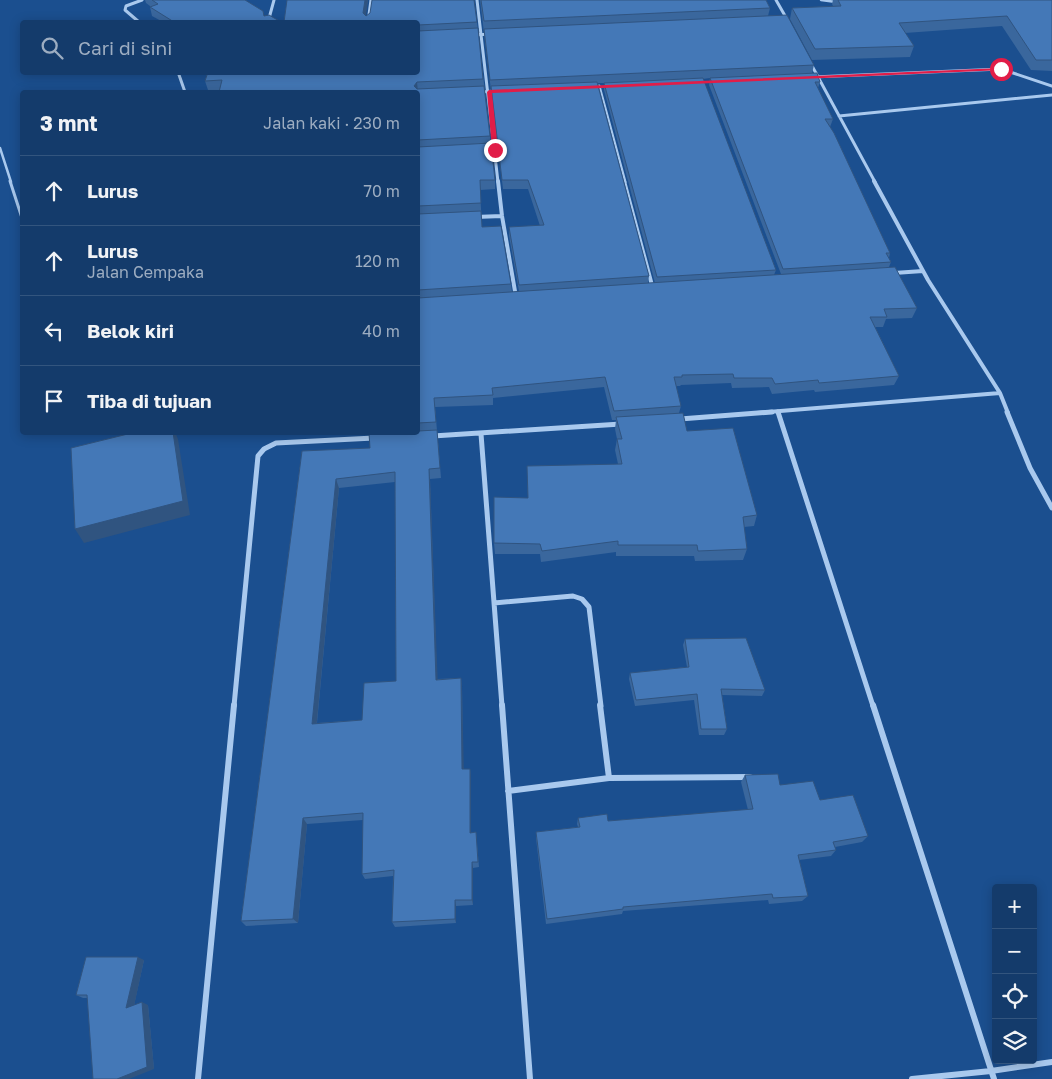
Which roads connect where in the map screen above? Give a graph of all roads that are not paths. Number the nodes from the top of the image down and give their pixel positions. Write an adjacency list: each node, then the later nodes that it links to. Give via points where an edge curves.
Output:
1 (142, 0): 10 (street, via 126,6 125,10)
2 (274, 0): 9 (street)
3 (371, 0): 12 (street)
4 (477, 0): 18 (street)
5 (776, 0): 14 (street)
6 (821, 0): 7 (lane)
7 (840, 2)
8 (263, 12): 9 (street)
9 (270, 16): 11 (street)
10 (137, 20)
11 (269, 20)
12 (368, 20)
13 (777, 20): 14 (street)
14 (787, 20): 15 (street)
15 (791, 28)
16 (501, 33): 18 (street)
17 (472, 34): 18 (street)
18 (481, 34): 30 (street)
19 (809, 60): 22 (street)
20 (179, 75): 27 (street)
21 (808, 77): 22 (street)
22 (818, 77): 25 (street, via 1001,69); 32 (street)
23 (599, 86): 24 (street); 26 (street); 43 (street)
24 (609, 86)
25 (1052, 86)
26 (590, 87)
27 (184, 90)
28 (498, 91): 30 (street)
29 (471, 92): 30 (street)
30 (489, 92): 35 (street)
31 (1052, 95): 32 (street)
32 (839, 116): 39 (street)
33 (0, 148): 36 (lane)
34 (485, 150): 35 (street)
35 (495, 150): 37 (street)
36 (20, 212)
37 (502, 216): 38 (street); 46 (street)
38 (474, 217)
39 (923, 271): 40 (street); 47 (street)
40 (884, 274)
41 (662, 288): 43 (street)
42 (643, 289): 43 (street)
43 (653, 289)
44 (526, 297): 46 (street)
45 (506, 298): 46 (street)
46 (516, 298)
47 (1000, 393): 48 (street); 54 (street, via 1030,468)
48 (778, 412): 49 (street); 60 (street)
49 (669, 420)
50 (629, 423): 51 (street)
51 (481, 434): 52 (street); 55 (street)
52 (422, 436)
53 (383, 438): 61 (street, via 276,443 258,456)
54 (1052, 508)
55 (494, 603): 57 (street, via 573,596 586,602); 58 (street)
56 (761, 777): 57 (street)
57 (609, 778): 58 (street)
58 (508, 791): 62 (street)
59 (1052, 1062): 60 (street)
60 (991, 1071): 63 (street); 64 (street)
61 (198, 1079)
62 (530, 1079)
63 (912, 1079)
64 (994, 1079)

